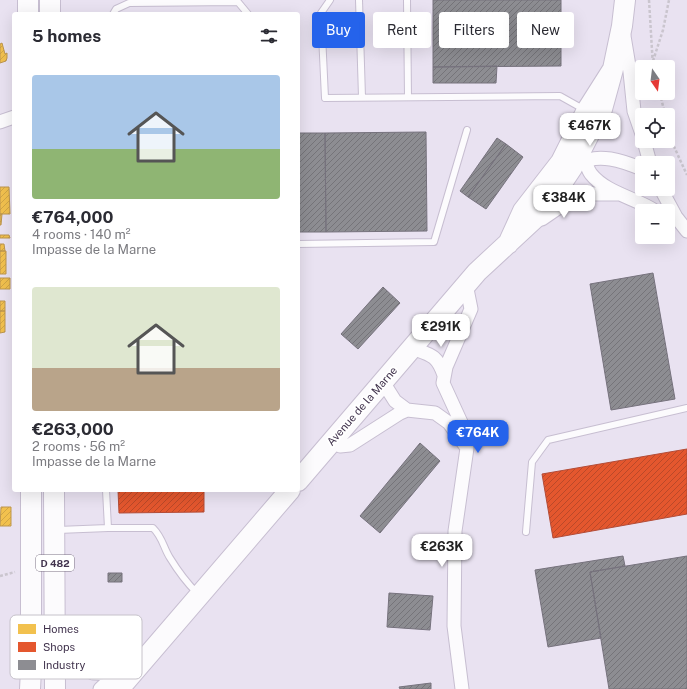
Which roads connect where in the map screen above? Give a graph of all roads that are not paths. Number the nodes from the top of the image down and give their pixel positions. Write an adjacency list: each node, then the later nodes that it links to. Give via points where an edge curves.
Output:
1 (28, 0): 7 (main road)
2 (50, 0): 8 (main road)
3 (330, 0): 13 (lane, via 321,13 325,98)
4 (359, 0): 13 (lane)
5 (407, 0): 14 (lane)
6 (625, 0): 11 (main road, Avenue de la Marne)
7 (28, 12)
8 (50, 12)
9 (114, 12): 10 (lane, via 129,3 238,2)
10 (246, 12)
11 (622, 26): 12 (main road, Avenue de la Marne); 16 (street)
12 (613, 69): 15 (main road, Avenue de la Marne); 21 (main road, Avenue de la Marne, via 602,109)
13 (362, 97): 14 (lane)
14 (408, 97): 15 (lane, via 560,96)
15 (587, 110): 19 (main road, Avenue de la Marne)
16 (635, 114)
17 (12, 118): 18 (street)
18 (0, 122)
19 (577, 129): 21 (street); 23 (main road, Avenue de la Marne)
20 (467, 130): 28 (lane, via 434,242)
21 (580, 159): 22 (street, via 612,158); 23 (street); 24 (street, via 599,182); 29 (main road, Avenue de la Marne, via 544,210)
22 (635, 166)
23 (545, 184): 29 (main road, Avenue de la Marne, via 523,211)
24 (619, 194): 25 (street); 29 (street, via 574,197)
25 (642, 204)
26 (675, 219): 27 (street)
27 (687, 231)
28 (300, 244)
29 (508, 244): 30 (main road, Avenue de la Marne)
30 (466, 284): 31 (main road, Avenue de la Marne); 32 (street, via 471,309)
31 (412, 348): 32 (street, via 429,354 440,363); 33 (main road, Avenue de la Marne)
32 (444, 375): 37 (street, via 443,382 465,431)
33 (383, 382): 35 (street, via 395,401); 36 (main road, Avenue de la Marne)
34 (687, 408): 45 (lane, via 548,440 532,462)
35 (407, 410): 36 (street, via 350,445 340,446); 37 (street, via 435,413 450,423)
36 (332, 441): 38 (main road, Avenue de la Marne)
37 (467, 448): 56 (street, via 456,531 454,626)
38 (300, 479)
39 (31, 492): 47 (main road, D 482)
40 (54, 492): 44 (main road, D 482)
41 (106, 492): 43 (lane)
42 (288, 492): 46 (main road)
43 (108, 528): 44 (lane); 46 (lane, via 153,528 181,576)
44 (54, 530): 48 (main road, D 482)
45 (526, 532)
46 (199, 596): 49 (main road)
47 (30, 615)
48 (55, 615)
49 (169, 632): 50 (main road); 55 (main road)
50 (142, 657)
51 (30, 680): 53 (street)
52 (117, 681): 54 (street)
53 (23, 689)
54 (100, 689)
55 (137, 689)
56 (462, 689)

